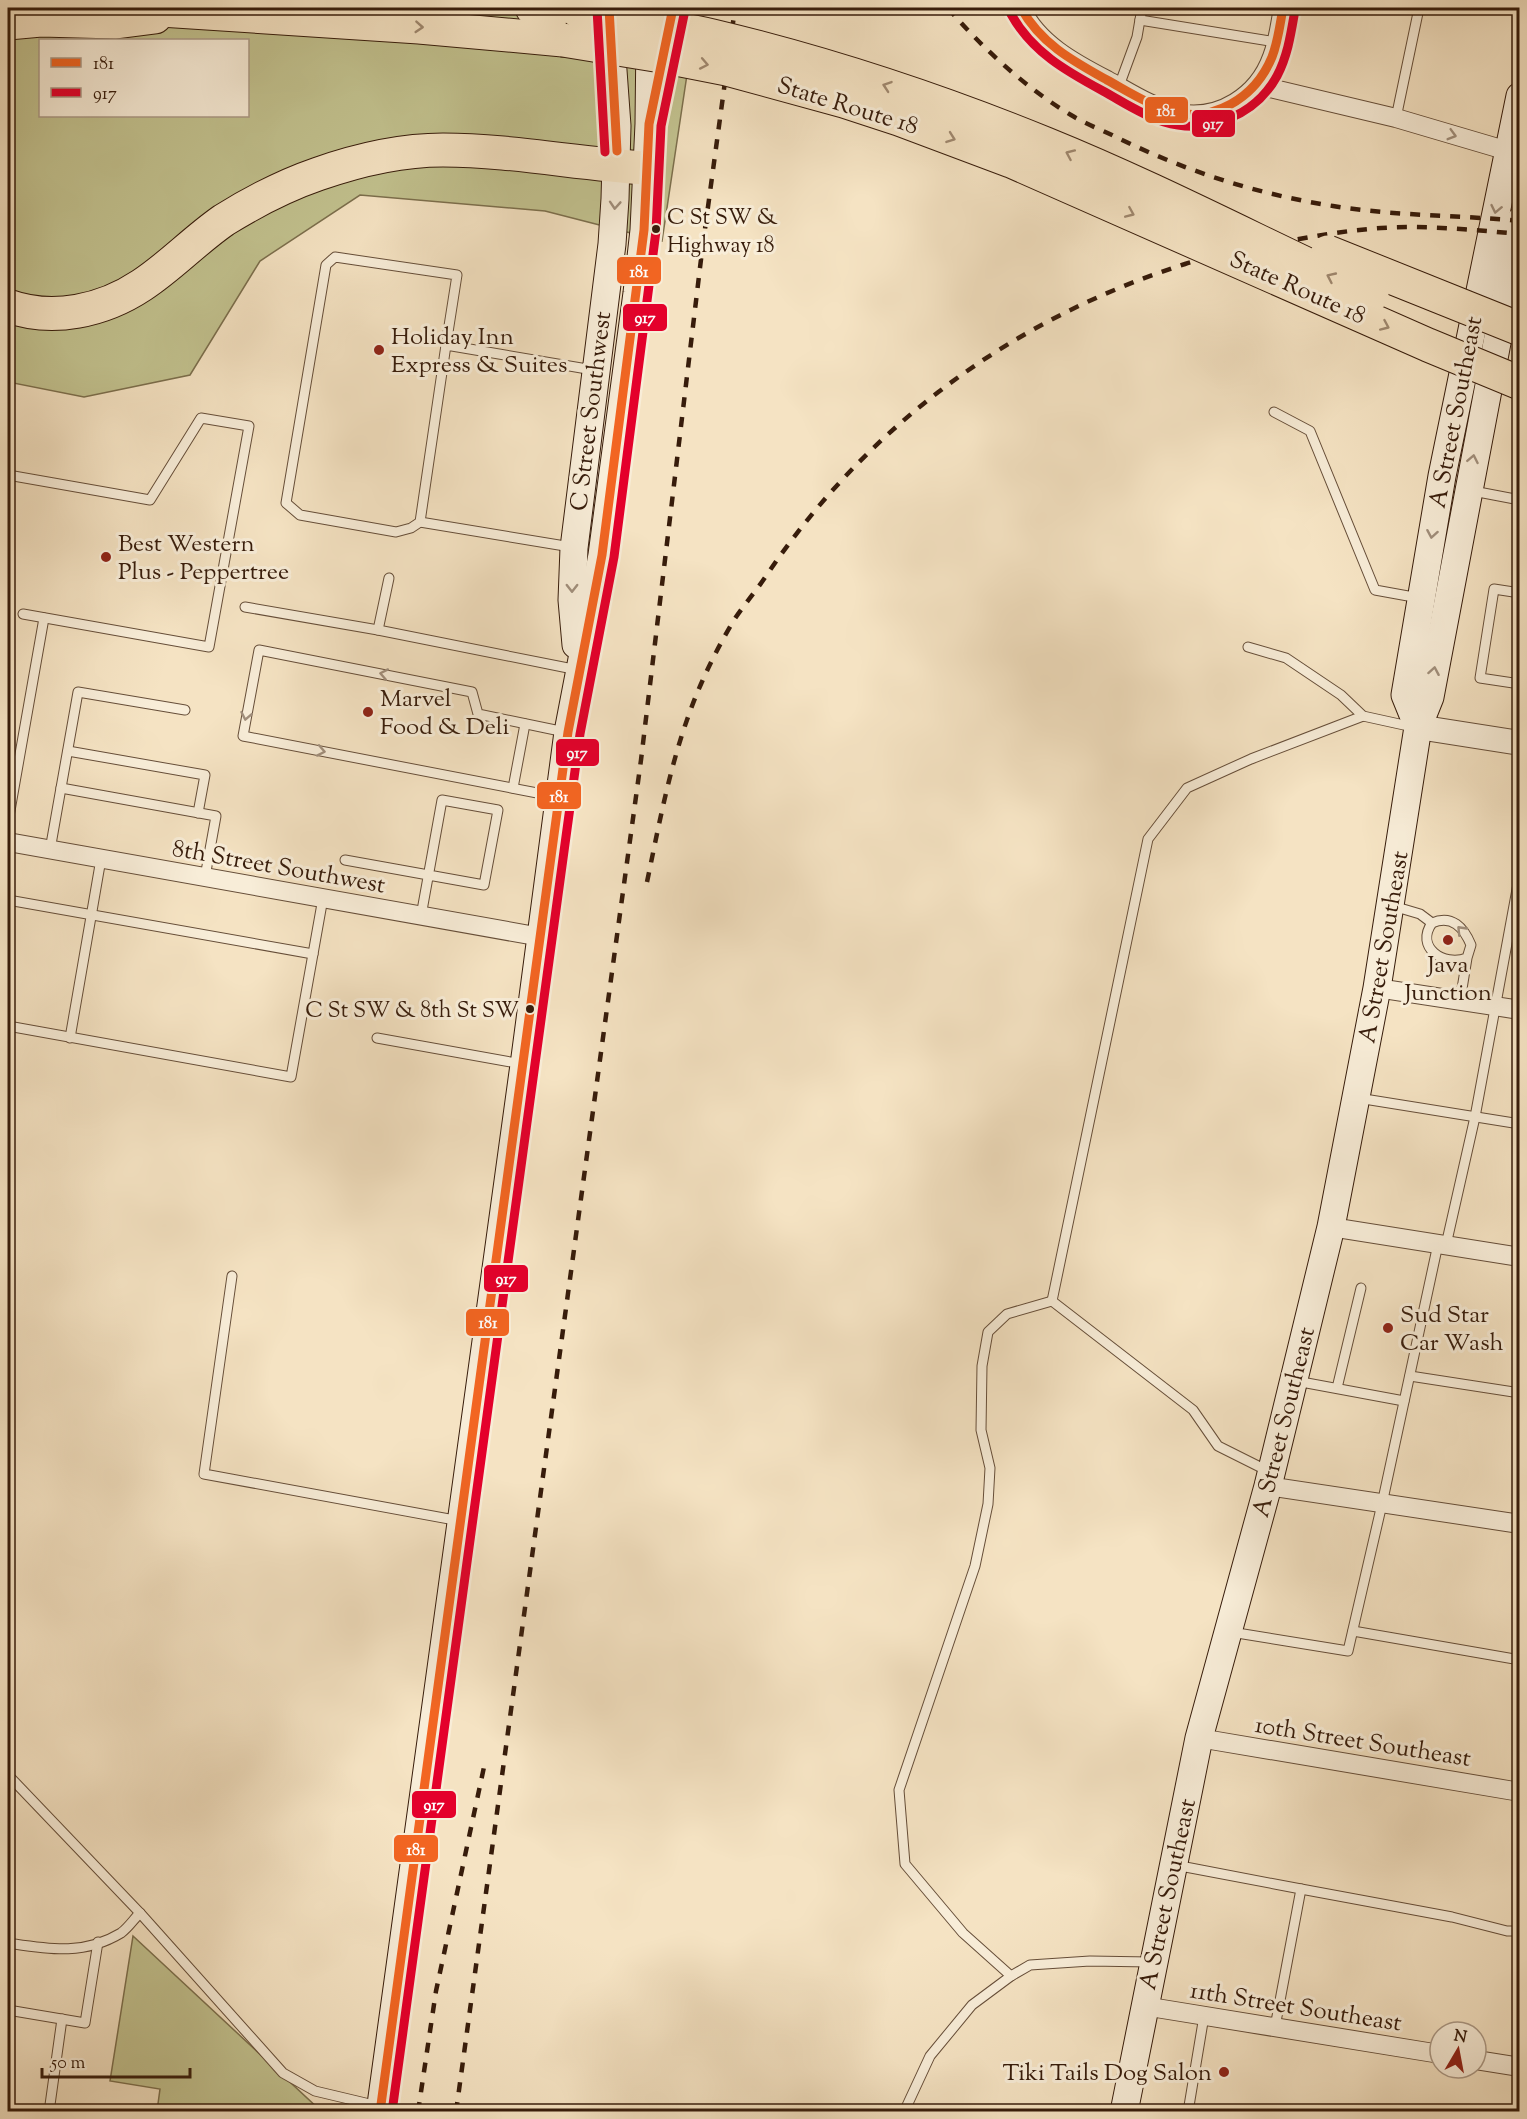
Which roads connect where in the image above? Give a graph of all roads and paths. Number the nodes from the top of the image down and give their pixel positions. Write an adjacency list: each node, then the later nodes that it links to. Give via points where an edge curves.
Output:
1 (130, 8): 9 (highway, State Route 18)
2 (532, 8): 10 (highway, State Route 18)
3 (649, 8): 18 (main road, C Street Southwest)
4 (673, 8): 18 (main road)
5 (1021, 8): 15 (street, via 1047,42)
6 (1142, 8): 11 (lane)
7 (1282, 8): 13 (street)
8 (1419, 8): 17 (lane)
9 (199, 12): 10 (highway, State Route 18, one-way to 10, via 419,27); 12 (highway, via 116,22)
10 (578, 17): 20 (main road, C Street Southwest); 21 (highway, State Route 18, one-way to 10, bridge, via 1018,133 869,80 710,36); 28 (highway, State Route 18, one-way to 28, bridge, via 728,69 844,101 1011,161)
11 (1140, 20): 13 (lane); 15 (lane)
12 (8, 23)
13 (1276, 42): 14 (street, via 1264,76)
14 (1257, 84): 15 (street, via 1230,106 1208,115 1178,113); 17 (street)
15 (1119, 87)
16 (1520, 96): 19 (main road, A Street Southeast)
17 (1396, 118): 19 (street, one-way to 19)
18 (649, 124): 20 (main road, C Street Southwest)
19 (1508, 151): 37 (main road, A Street Southeast, one-way to 37, via 1454,411)
20 (632, 167): 23 (highway, via 463,151 400,153 366,159 288,186 225,220 144,285 120,298 69,313 41,314); 27 (main road, C Street Southwest, one-way to 27, via 612,244); 43 (main road, C Street Southwest, via 637,293 602,555)
21 (1181, 204): 24 (highway, bridge, via 1278,231); 26 (highway, State Route 18, one-way to 21, bridge, via 1407,312)
22 (1520, 221): 31 (main road, A Street Southeast, one-way to 22)
23 (8, 306)
24 (1520, 329)
25 (447, 345): 27 (lane); 33 (lane); 33 (lane, via 457,275 342,257 335,257 326,265 286,503 300,515 396,532)
26 (1520, 359)
27 (595, 371): 34 (main road, C Street Southwest)
28 (1520, 383)
29 (1274, 412): 37 (lane, via 1310,431 1375,590)
30 (8, 475): 40 (lane, via 150,500 201,418 249,426 209,647)
31 (1468, 490): 32 (lane); 48 (main road, A Street Southeast, one-way to 31, via 1430,697)
32 (1520, 500)
33 (420, 522): 34 (lane)
34 (574, 548): 43 (main road, C Street Southwest, one-way to 43, via 572,600)
35 (389, 578): 41 (lane)
36 (1520, 593): 44 (lane, via 1494,589 1480,678)
37 (1421, 598): 48 (main road, A Street Southeast, via 1405,694)
38 (245, 607): 41 (lane)
39 (23, 614): 40 (lane)
40 (44, 618): 56 (lane)
41 (378, 630): 43 (lane)
42 (1248, 647): 46 (lane, via 1286,658 1341,695)
43 (578, 670): 49 (main road, C Street Southwest)
44 (1520, 684)
45 (185, 710): 51 (lane, via 78,692)
46 (1363, 716): 48 (lane); 89 (lane, via 1187,788 1148,839)
47 (525, 724): 49 (lane); 53 (lane); 53 (lane, one-way to 53, via 478,714 472,692 259,650 243,736)
48 (1418, 728): 50 (street); 66 (main road, A Street Southeast)
49 (568, 732): 54 (main road, C Street Southwest)
50 (1520, 743)
51 (68, 751): 52 (lane); 55 (lane, via 205,775)
52 (61, 788): 55 (lane); 58 (lane)
53 (513, 788): 54 (lane)
54 (559, 797): 70 (main road, C Street Southwest)
55 (198, 813): 63 (lane, via 216,816)
56 (8, 822)
57 (8, 842): 58 (street, 8th Street Southwest)
58 (50, 849): 59 (street, 8th Street Southwest)
59 (101, 859): 63 (street, 8th Street Southwest); 67 (lane)
60 (345, 860): 62 (lane)
61 (1520, 873): 75 (lane)
62 (429, 875): 62 (lane, via 484,885 498,810 442,800); 68 (lane)
63 (205, 877): 64 (street, 8th Street Southwest)
64 (323, 898): 68 (street, 8th Street Southwest); 71 (lane)
65 (8, 900): 67 (lane)
66 (1390, 905): 69 (lane); 73 (main road, A Street Southeast)
67 (92, 915): 71 (lane); 78 (lane)
68 (421, 916): 70 (street, 8th Street Southwest)
69 (1432, 922): 72 (lane, one-way to 69, via 1471,945 1462,929 1450,920); 72 (lane, via 1426,936 1432,950 1444,960 1456,962)
70 (541, 938): 80 (main road, C Street Southwest)
71 (313, 954): 78 (lane, via 291,1077)
72 (1467, 958): 74 (lane)
73 (1377, 988): 74 (street); 81 (main road, A Street Southeast)
74 (1460, 1001): 75 (street)
75 (1496, 1006): 76 (street); 82 (lane)
76 (1520, 1010)
77 (8, 1026): 78 (lane)
78 (70, 1038)
79 (376, 1038): 80 (lane)
80 (524, 1065): 97 (main road, C Street Southwest)
81 (1356, 1098): 82 (lane); 84 (main road, A Street Southeast)
82 (1475, 1117): 83 (lane); 85 (lane)
83 (1520, 1124)
84 (1331, 1227): 85 (street); 91 (main road, A Street Southeast)
85 (1442, 1245): 86 (street); 90 (lane)
86 (1520, 1257)
87 (232, 1276): 97 (lane, via 204,1474)
88 (1361, 1288): 92 (lane)
89 (1052, 1301): 95 (lane, via 1193,1410 1218,1446); 112 (lane, via 1007,1314 988,1332 982,1366 981,1430 990,1468 988,1504 975,1566 899,1790 905,1864 963,1933)
90 (1410, 1376): 93 (lane); 94 (lane)
91 (1294, 1380): 92 (lane); 95 (main road, A Street Southeast)
92 (1337, 1388): 94 (lane)
93 (1520, 1393)
94 (1404, 1401): 96 (lane)
95 (1269, 1479): 96 (street); 99 (main road, A Street Southeast)
96 (1382, 1504): 98 (street); 100 (lane)
97 (462, 1522): 121 (main road, C Street Southwest)
98 (1520, 1524)
99 (1228, 1631): 100 (lane, via 1348,1651); 102 (main road, A Street Southeast)
100 (1353, 1631): 101 (lane)
101 (1520, 1660)
102 (1199, 1738): 104 (street, 10th Street Southeast); 105 (main road, A Street Southeast)
103 (8, 1775): 107 (lane)
104 (1520, 1792)
105 (1173, 1865): 106 (lane); 111 (main road, A Street Southeast)
106 (1301, 1889): 108 (lane); 117 (lane)
107 (141, 1913): 109 (lane, via 122,1932); 121 (lane, via 283,2073 315,2091)
108 (1520, 1931)
109 (98, 1942): 110 (lane, via 78,1949); 116 (lane, via 85,2023)
110 (8, 1943)
111 (1153, 1962): 112 (lane, via 1030,1965); 113 (main road, A Street Southeast)
112 (1011, 1976): 123 (lane, via 972,2005 930,2056)
113 (1144, 2006): 115 (street, 11th Street Southeast); 124 (main road, A Street Southeast)
114 (8, 2010): 116 (lane)
115 (1204, 2016): 117 (street, 11th Street Southeast); 125 (lane)
116 (62, 2019): 122 (lane)
117 (1275, 2027): 118 (street, 11th Street Southeast)
118 (1428, 2052)
119 (1488, 2062): 120 (street)
120 (1520, 2067)
121 (380, 2109)
122 (49, 2112)
123 (904, 2112)
124 (1124, 2112)
125 (1188, 2112)

